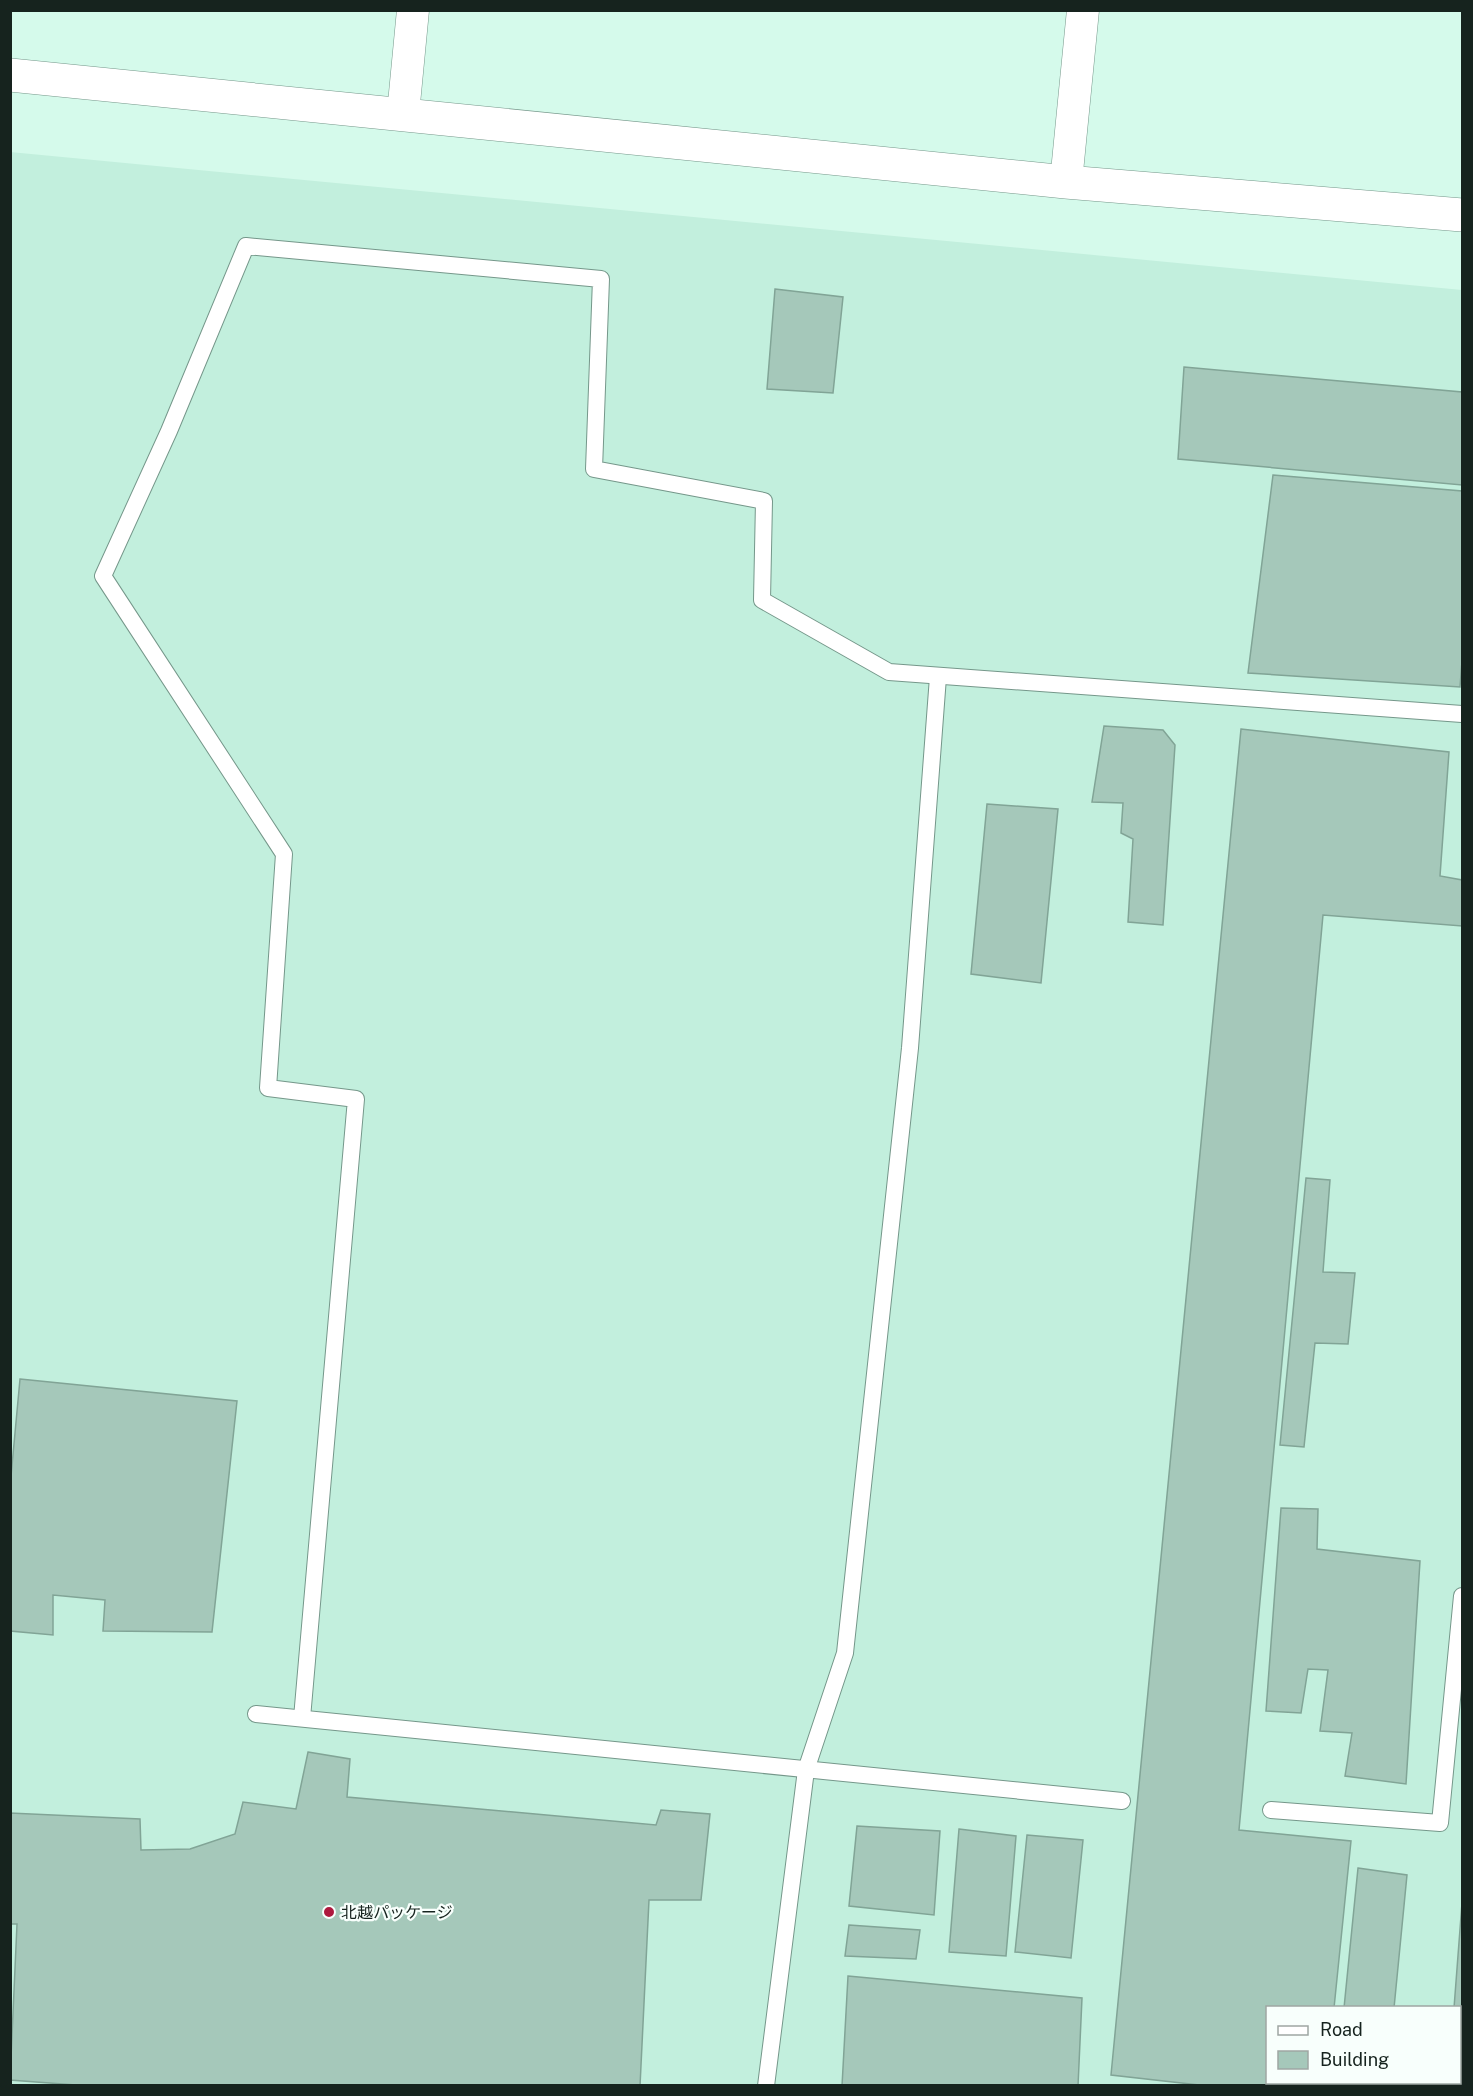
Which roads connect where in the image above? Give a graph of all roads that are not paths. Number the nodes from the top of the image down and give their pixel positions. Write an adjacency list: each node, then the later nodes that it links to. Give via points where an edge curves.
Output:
1 (413, 10): 4 (street)
2 (1083, 10): 5 (street)
3 (10, 75): 4 (street)
4 (403, 114): 5 (street)
5 (1066, 182): 6 (street)
6 (1462, 215)
7 (938, 677): 8 (lane); 11 (lane, via 889,672 762,600 764,501 594,469 601,279 246,246 103,576 284,854 268,1088 356,1099); 12 (lane, via 910,1048 845,1653)
8 (1462, 714)
9 (1462, 1596): 14 (lane, via 1440,1823)
10 (256, 1714): 11 (lane)
11 (302, 1718): 12 (lane)
12 (806, 1770): 13 (lane); 15 (lane)
13 (1122, 1801)
14 (1271, 1810)
15 (766, 2085)

